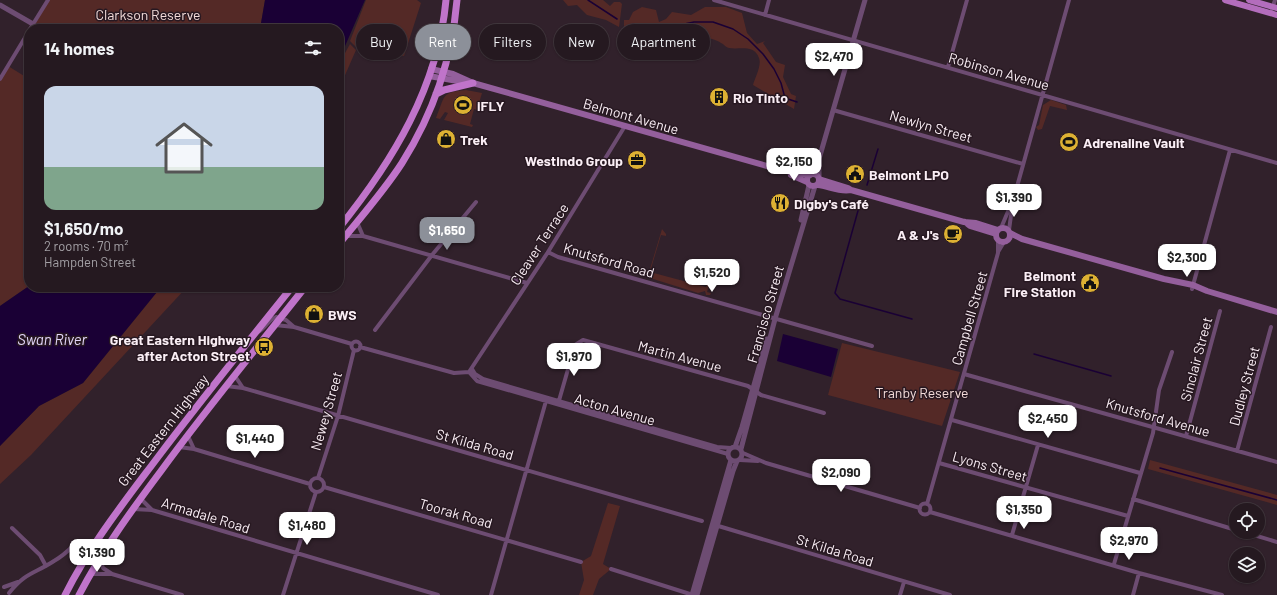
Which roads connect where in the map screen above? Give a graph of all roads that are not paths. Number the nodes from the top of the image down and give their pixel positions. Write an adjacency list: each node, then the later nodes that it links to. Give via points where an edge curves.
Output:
1 (48, 0): 16 (street)
2 (446, 0): 20 (highway, via 440,39)
3 (457, 0): 21 (highway)
4 (714, 0): 14 (street, Robinson Avenue)
5 (769, 0): 14 (street)
6 (865, 0): 18 (street, Francisco Street)
7 (967, 0): 19 (street)
8 (1070, 0): 25 (street, Campbell Street)
9 (1226, 0): 13 (main road)
10 (1249, 0): 13 (main road)
11 (1275, 0): 13 (street)
12 (0, 4): 15 (street)
13 (1274, 11)
14 (764, 15): 18 (street, Robinson Avenue)
15 (26, 24)
16 (33, 24)
17 (24, 39): 22 (street)
18 (853, 41): 19 (street, Robinson Avenue); 26 (street, Francisco Street)
19 (948, 67): 25 (street, Robinson Avenue)
20 (430, 72): 21 (main road, Belmont Avenue); 38 (highway, via 414,115 397,147)
21 (442, 75): 23 (main road, Belmont Avenue, via 453,74); 24 (highway)
22 (0, 78)
23 (473, 83): 24 (highway); 27 (main road, Belmont Avenue)
24 (436, 94): 39 (highway, via 419,134 402,164)
25 (1042, 95): 28 (street, Robinson Avenue); 31 (street, Campbell Street)
26 (833, 110): 29 (street, Francisco Street); 31 (street, Newlyn Street)
27 (625, 126): 32 (main road, Belmont Avenue); 44 (street, Cleaver Terrace)
28 (1230, 150): 30 (street, Robinson Avenue); 47 (street)
29 (820, 159): 33 (street, Francisco Street); 34 (street, Francisco Street)
30 (1277, 163)
31 (1023, 164): 36 (street, Campbell Street)
32 (782, 170): 33 (main road, Belmont Avenue); 35 (main road, Belmont Avenue)
33 (811, 174): 34 (main road, Belmont Avenue); 35 (main road)
34 (818, 182): 35 (main road, Belmont Avenue); 40 (main road, via 848,188); 53 (street, Francisco Street)
35 (808, 183): 53 (street, Francisco Street)
36 (1013, 201): 40 (street, Campbell Street); 40 (street, Campbell Street)
37 (476, 202): 45 (street)
38 (344, 221)
39 (357, 222): 41 (highway); 42 (street)
40 (1003, 235): 47 (main road); 65 (street, Campbell Street)
41 (346, 236): 42 (street); 43 (highway)
42 (363, 236): 45 (street)
43 (344, 238)
44 (548, 252): 46 (street, Cleaver Terrace); 53 (street, Knutsford Road)
45 (432, 255): 46 (street); 57 (street)
46 (527, 283): 64 (street, Cleaver Terrace)
47 (1192, 287): 51 (main road)
48 (288, 292): 58 (highway, Great Eastern Highway)
49 (301, 292): 52 (highway, Great Eastern Highway)
50 (1220, 311): 77 (street, Sinclair Street)
51 (1277, 312)
52 (280, 318): 54 (highway, Great Eastern Highway); 55 (street); 58 (street, via 274,318 263,330)
53 (774, 319): 60 (street, Knutsford Road); 69 (street, Francisco Street)
54 (275, 325): 55 (street); 66 (highway, Great Eastern Highway)
55 (294, 327): 59 (street)
56 (1271, 327): 83 (street, Dudley Street)
57 (375, 330)
58 (256, 333): 127 (highway, Great Eastern Highway, via 100,535)
59 (352, 344): 61 (street, via 356,342); 62 (street)
60 (872, 346)
61 (360, 347): 62 (street); 64 (street, via 454,373)
62 (354, 350): 73 (street, Newey Street)
63 (1172, 352): 75 (street, via 1159,390)
64 (470, 370): 70 (street, Acton Avenue, via 477,381); 71 (street, Acton Avenue, via 483,379)
65 (964, 374): 74 (street, Campbell Street); 75 (street, Knutsford Avenue)
66 (235, 376): 67 (highway, Great Eastern Highway); 68 (street)
67 (226, 386): 68 (street, St Kilda Road); 76 (highway, Great Eastern Highway)
68 (243, 388): 73 (street, St Kilda Road)
69 (754, 390): 71 (street, Martin Avenue, via 748,386 583,340 575,345); 72 (street, Martin Avenue); 80 (street, Francisco Street); 82 (street, Francisco Street)
70 (546, 401): 71 (street, Acton Avenue); 90 (street)
71 (558, 402): 80 (street, Acton Avenue, via 717,447); 84 (street, Acton Avenue)
72 (824, 413)
73 (338, 416): 90 (street, St Kilda Road); 92 (street, Newey Street)
74 (952, 420): 78 (street); 89 (street, Campbell Street)
75 (1154, 427): 77 (street, Knutsford Avenue); 91 (street)
76 (188, 435): 79 (highway, Great Eastern Highway); 81 (street)
77 (1186, 436): 83 (street, Knutsford Avenue)
78 (1038, 445): 91 (street); 95 (street)
79 (178, 447): 81 (street); 97 (highway, Great Eastern Highway)
80 (733, 448): 82 (street); 84 (street, Francisco Street)
81 (194, 449): 93 (street)
82 (742, 451): 86 (street, Francisco Street); 88 (street)
83 (1238, 451): 87 (street, Knutsford Avenue)
84 (728, 454): 85 (street)
85 (731, 460): 86 (street); 106 (street)
86 (739, 461): 88 (street); 106 (street)
87 (1277, 462)
88 (766, 463): 100 (street)
89 (939, 463): 95 (street, Lyons Street); 99 (street, Campbell Street)
90 (526, 470): 105 (street, St Kilda Road); 111 (street)
91 (1140, 473): 98 (street)
92 (318, 478): 93 (street); 94 (street, via 324,483)
93 (310, 484): 96 (street, via 310,488)
94 (324, 487): 96 (street); 111 (street, Toorak Road)
95 (1026, 488): 104 (street, Lyons Street); 109 (street)
96 (316, 492): 114 (street)
97 (140, 498): 101 (highway, Great Eastern Highway); 102 (street, Armadale Road)
98 (1133, 499): 104 (street); 108 (street)
99 (927, 504): 100 (street); 103 (street)
100 (920, 508): 103 (street, via 924,515)
101 (132, 509): 102 (street, Armadale Road); 115 (highway, Great Eastern Highway)
102 (152, 510): 114 (street, Armadale Road)
103 (930, 512): 109 (street)
104 (1128, 516): 117 (street)
105 (702, 521)
106 (715, 525): 124 (street, St Kilda Road); 133 (street); 134 (street)
107 (12, 528): 118 (street, via 40,555)
108 (1229, 528)
109 (1012, 535): 117 (street)
110 (1265, 538): 112 (street)
111 (507, 540): 116 (street, Toorak Road); 132 (street)
112 (1277, 542)
113 (74, 545): 118 (street)
114 (296, 554): 130 (street); 131 (street, Armadale Road)
115 (99, 558): 121 (highway, Great Eastern Highway); 122 (street, via 103,568)
116 (581, 562)
117 (1114, 564): 120 (street)
118 (46, 566): 123 (street)
119 (611, 569): 133 (street)
120 (1139, 573): 137 (street); 138 (street)
121 (90, 574): 122 (street); 128 (highway, Great Eastern Highway)
122 (112, 574): 129 (street)
123 (18, 582): 125 (street); 126 (street)
124 (904, 582): 135 (street); 136 (street, St Kilda Road)
125 (1, 587): 126 (street, via 8,589)
126 (9, 594)
127 (65, 595)
128 (79, 595)
129 (182, 595)
130 (283, 595)
131 (438, 595)
132 (491, 595)
133 (692, 595)
134 (697, 595)
135 (900, 595)
136 (950, 595)
137 (1133, 595)
138 (1222, 595)

